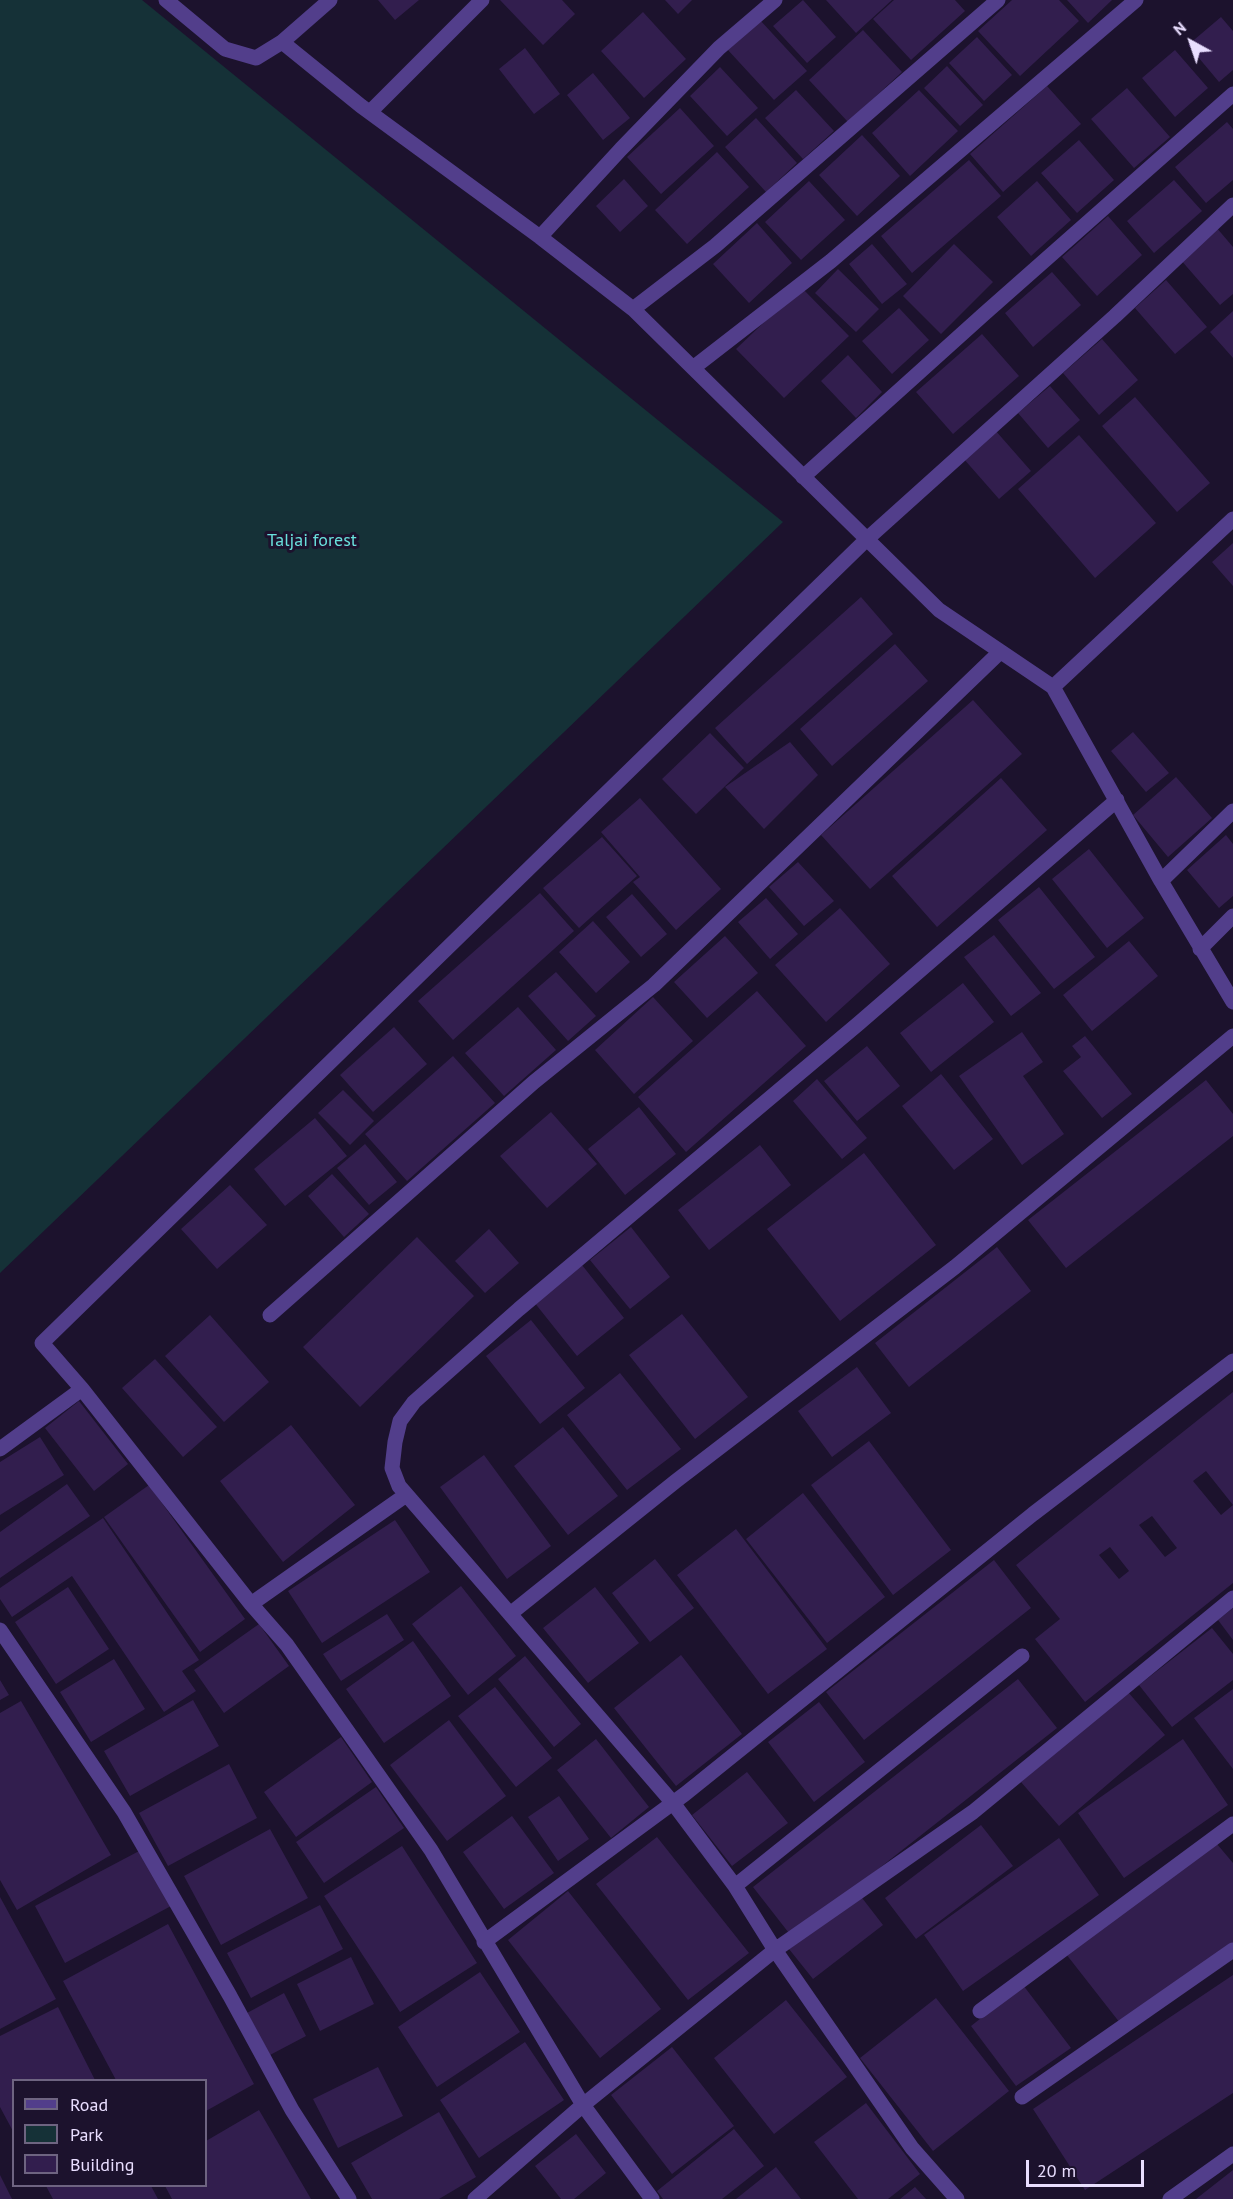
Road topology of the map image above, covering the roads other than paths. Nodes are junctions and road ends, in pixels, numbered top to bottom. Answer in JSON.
{"nodes":[{"id":1,"x":166,"y":0,"type":"edge"},
{"id":2,"x":330,"y":0,"type":"edge"},
{"id":3,"x":482,"y":0,"type":"edge"},
{"id":4,"x":775,"y":0,"type":"edge"},
{"id":5,"x":998,"y":0,"type":"edge"},
{"id":6,"x":1136,"y":0,"type":"edge"},
{"id":7,"x":282,"y":42,"type":"junction"},
{"id":8,"x":1233,"y":94,"type":"edge"},
{"id":9,"x":370,"y":112,"type":"junction"},
{"id":10,"x":1233,"y":205,"type":"edge"},
{"id":11,"x":540,"y":237,"type":"junction"},
{"id":12,"x":633,"y":309,"type":"junction"},
{"id":13,"x":693,"y":368,"type":"junction"},
{"id":14,"x":803,"y":477,"type":"junction"},
{"id":15,"x":1233,"y":519,"type":"edge"},
{"id":16,"x":867,"y":539,"type":"junction"},
{"id":17,"x":1000,"y":652,"type":"junction"},
{"id":18,"x":1053,"y":687,"type":"junction"},
{"id":19,"x":1117,"y":800,"type":"junction"},
{"id":20,"x":1233,"y":811,"type":"edge"},
{"id":21,"x":1161,"y":881,"type":"junction"},
{"id":22,"x":1233,"y":916,"type":"edge"},
{"id":23,"x":1200,"y":949,"type":"junction"},
{"id":24,"x":1233,"y":1002,"type":"edge"},
{"id":25,"x":1233,"y":1036,"type":"edge"},
{"id":26,"x":270,"y":1315,"type":"dead end"},
{"id":27,"x":1233,"y":1361,"type":"edge"},
{"id":28,"x":82,"y":1389,"type":"junction"},
{"id":29,"x":0,"y":1449,"type":"edge"},
{"id":30,"x":406,"y":1495,"type":"junction"},
{"id":31,"x":1233,"y":1598,"type":"edge"},
{"id":32,"x":250,"y":1604,"type":"junction"},
{"id":33,"x":510,"y":1614,"type":"junction"},
{"id":34,"x":0,"y":1630,"type":"edge"},
{"id":35,"x":1022,"y":1656,"type":"dead end"},
{"id":36,"x":673,"y":1803,"type":"junction"},
{"id":37,"x":1233,"y":1824,"type":"edge"},
{"id":38,"x":735,"y":1886,"type":"junction"},
{"id":39,"x":484,"y":1942,"type":"junction"},
{"id":40,"x":775,"y":1950,"type":"junction"},
{"id":41,"x":1233,"y":1950,"type":"edge"},
{"id":42,"x":980,"y":2011,"type":"dead end"},
{"id":43,"x":1022,"y":2097,"type":"dead end"},
{"id":44,"x":582,"y":2105,"type":"junction"},
{"id":45,"x":1233,"y":2154,"type":"edge"},
{"id":46,"x":484,"y":2196,"type":"edge"},
{"id":47,"x":349,"y":2199,"type":"edge"},
{"id":48,"x":652,"y":2199,"type":"edge"},
{"id":49,"x":957,"y":2199,"type":"edge"},
{"id":50,"x":1170,"y":2199,"type":"edge"}],
"edges":[{"from":1,"to":7,"type":"street"},
{"from":2,"to":7,"type":"street"},
{"from":3,"to":9,"type":"street"},
{"from":4,"to":11,"type":"street"},
{"from":5,"to":12,"type":"street"},
{"from":6,"to":13,"type":"street"},
{"from":7,"to":9,"type":"street"},
{"from":8,"to":14,"type":"street"},
{"from":9,"to":11,"type":"street"},
{"from":10,"to":16,"type":"street"},
{"from":11,"to":12,"type":"street"},
{"from":12,"to":13,"type":"street"},
{"from":13,"to":14,"type":"street"},
{"from":14,"to":16,"type":"street"},
{"from":15,"to":18,"type":"street"},
{"from":16,"to":17,"type":"street"},
{"from":16,"to":28,"type":"street"},
{"from":17,"to":18,"type":"street"},
{"from":17,"to":26,"type":"street"},
{"from":18,"to":19,"type":"street"},
{"from":19,"to":21,"type":"street"},
{"from":19,"to":30,"type":"street"},
{"from":20,"to":21,"type":"street"},
{"from":21,"to":23,"type":"street"},
{"from":22,"to":23,"type":"street"},
{"from":23,"to":24,"type":"street"},
{"from":25,"to":33,"type":"street"},
{"from":27,"to":36,"type":"street"},
{"from":28,"to":29,"type":"street"},
{"from":28,"to":32,"type":"street"},
{"from":30,"to":32,"type":"street"},
{"from":30,"to":33,"type":"street"},
{"from":31,"to":40,"type":"street"},
{"from":32,"to":39,"type":"street"},
{"from":33,"to":36,"type":"street"},
{"from":34,"to":47,"type":"street"},
{"from":35,"to":38,"type":"street"},
{"from":36,"to":38,"type":"street"},
{"from":36,"to":39,"type":"street"},
{"from":37,"to":42,"type":"street"},
{"from":38,"to":40,"type":"street"},
{"from":39,"to":44,"type":"street"},
{"from":40,"to":44,"type":"street"},
{"from":40,"to":49,"type":"street"},
{"from":41,"to":43,"type":"street"},
{"from":44,"to":46,"type":"street"},
{"from":44,"to":48,"type":"street"},
{"from":45,"to":50,"type":"street"}]}
